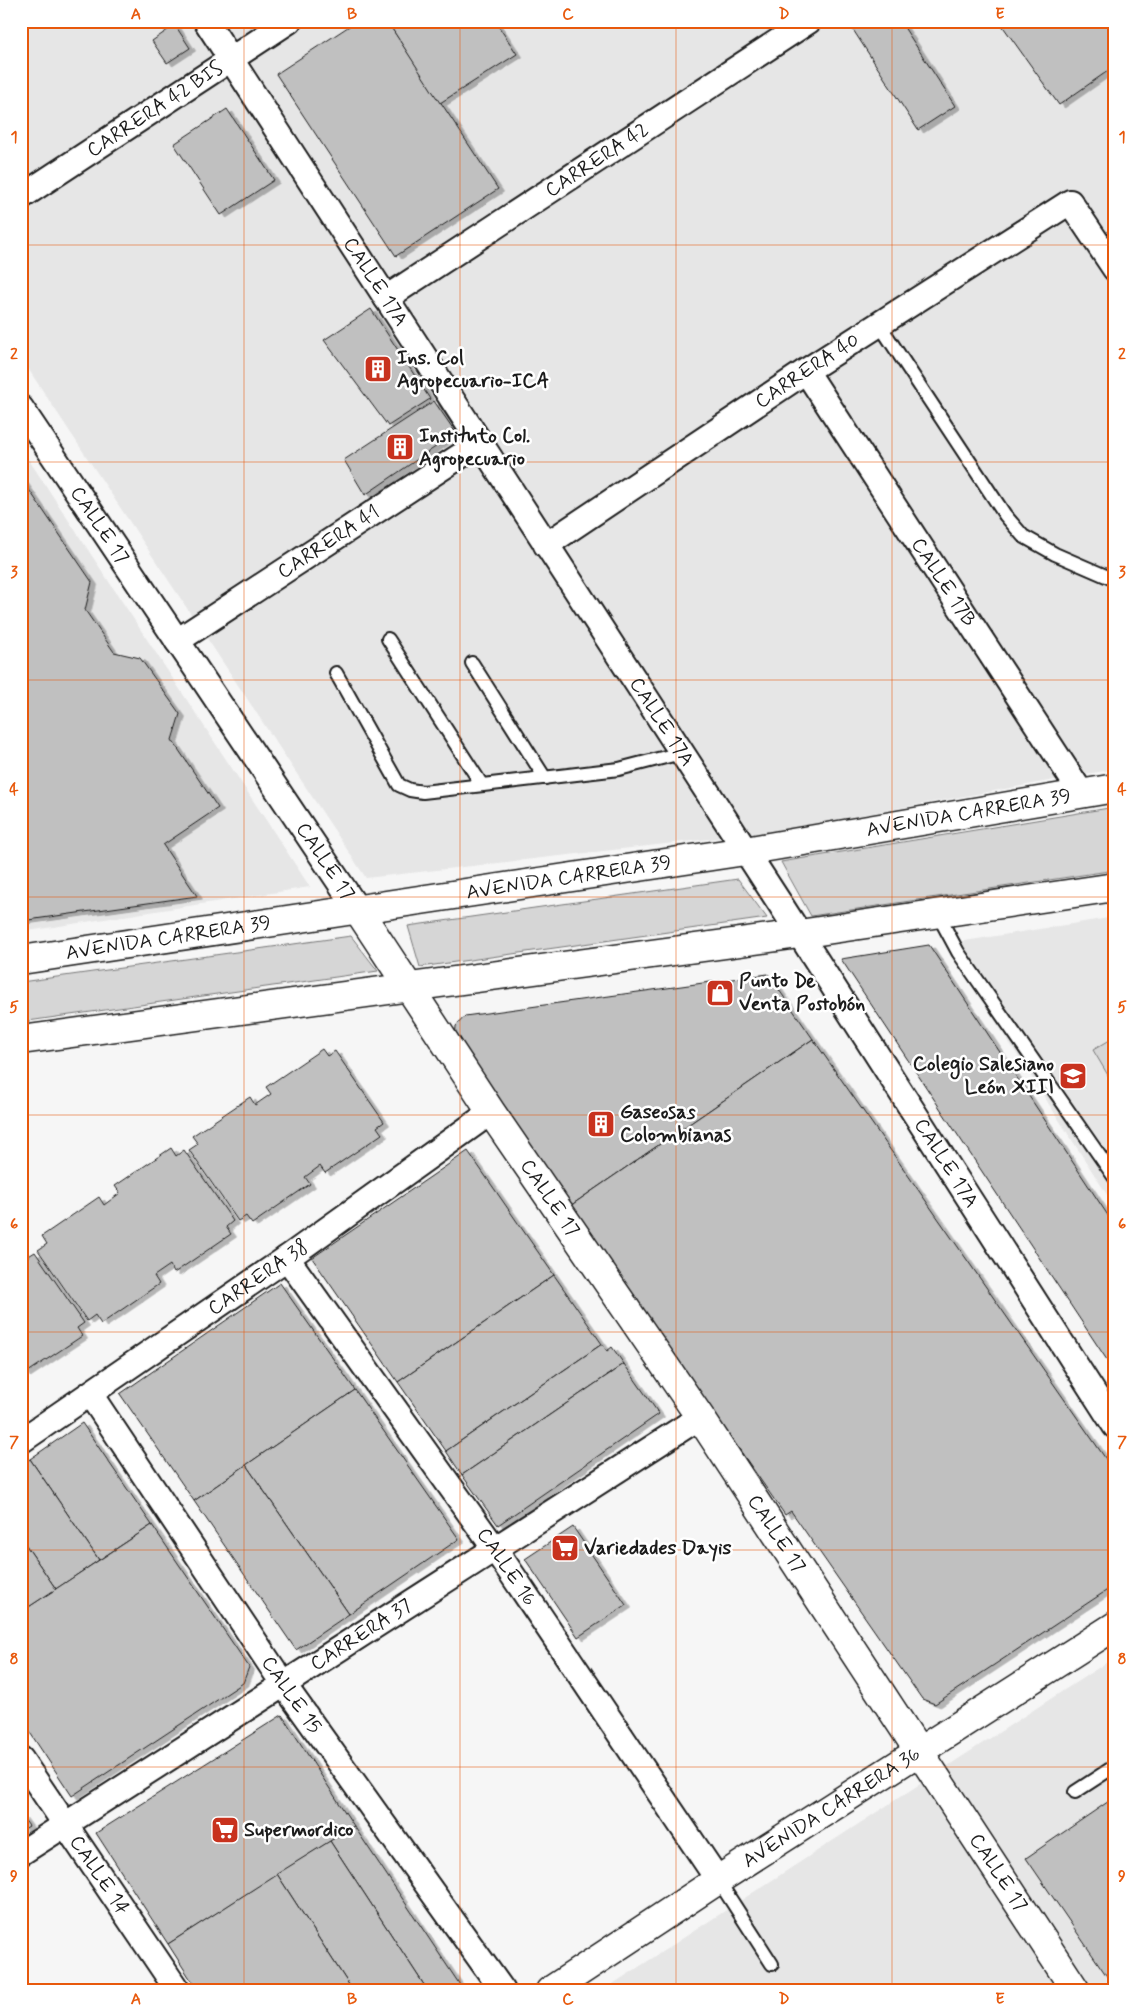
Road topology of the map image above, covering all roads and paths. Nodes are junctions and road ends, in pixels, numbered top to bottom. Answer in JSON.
{"nodes":[{"id":1,"x":206,"y":21,"type":"edge"},
{"id":2,"x":289,"y":21,"type":"edge"},
{"id":3,"x":809,"y":21,"type":"edge"},
{"id":4,"x":231,"y":60,"type":"junction"},
{"id":5,"x":21,"y":197,"type":"edge"},
{"id":6,"x":1115,"y":269,"type":"edge"},
{"id":7,"x":386,"y":298,"type":"junction"},
{"id":8,"x":879,"y":324,"type":"junction"},
{"id":9,"x":806,"y":371,"type":"junction"},
{"id":10,"x":21,"y":408,"type":"edge"},
{"id":11,"x":480,"y":443,"type":"junction"},
{"id":12,"x":546,"y":545,"type":"junction"},
{"id":13,"x":1115,"y":580,"type":"edge"},
{"id":14,"x":388,"y":639,"type":"dead end"},
{"id":15,"x":177,"y":641,"type":"junction"},
{"id":16,"x":472,"y":663,"type":"dead end"},
{"id":17,"x":336,"y":673,"type":"dead end"},
{"id":18,"x":681,"y":753,"type":"junction"},
{"id":19,"x":545,"y":778,"type":"junction"},
{"id":20,"x":482,"y":785,"type":"junction"},
{"id":21,"x":1115,"y":788,"type":"edge"},
{"id":22,"x":1082,"y":794,"type":"junction"},
{"id":23,"x":745,"y":851,"type":"junction"},
{"id":24,"x":1115,"y":887,"type":"edge"},
{"id":25,"x":358,"y":910,"type":"junction"},
{"id":26,"x":937,"y":913,"type":"junction"},
{"id":27,"x":799,"y":934,"type":"junction"},
{"id":28,"x":21,"y":960,"type":"edge"},
{"id":29,"x":409,"y":988,"type":"junction"},
{"id":30,"x":21,"y":1040,"type":"edge"},
{"id":31,"x":491,"y":1112,"type":"junction"},
{"id":32,"x":1115,"y":1178,"type":"edge"},
{"id":33,"x":287,"y":1258,"type":"junction"},
{"id":34,"x":90,"y":1394,"type":"junction"},
{"id":35,"x":700,"y":1417,"type":"junction"},
{"id":36,"x":1115,"y":1426,"type":"edge"},
{"id":37,"x":21,"y":1441,"type":"edge"},
{"id":38,"x":495,"y":1549,"type":"junction"},
{"id":39,"x":1115,"y":1626,"type":"edge"},
{"id":40,"x":284,"y":1685,"type":"junction"},
{"id":41,"x":918,"y":1751,"type":"junction"},
{"id":42,"x":21,"y":1759,"type":"edge"},
{"id":43,"x":1115,"y":1766,"type":"edge"},
{"id":44,"x":1075,"y":1792,"type":"dead end"},
{"id":45,"x":66,"y":1825,"type":"junction"},
{"id":46,"x":21,"y":1854,"type":"edge"},
{"id":47,"x":718,"y":1880,"type":"junction"},
{"id":48,"x":772,"y":1964,"type":"dead end"},
{"id":49,"x":178,"y":1991,"type":"edge"},
{"id":50,"x":502,"y":1991,"type":"edge"},
{"id":51,"x":550,"y":1991,"type":"edge"},
{"id":52,"x":1076,"y":1991,"type":"edge"}],
"edges":[{"from":1,"to":4,"type":"street","name":"CALLE 17A"},
{"from":2,"to":4,"type":"street","name":"CARRERA 42 BIS"},
{"from":3,"to":7,"type":"street","name":"CARRERA 42"},
{"from":4,"to":5,"type":"street","name":"CARRERA 42 BIS"},
{"from":4,"to":7,"type":"street","name":"CALLE 17A"},
{"from":6,"to":8,"type":"street","name":"CARRERA 40"},
{"from":7,"to":11,"type":"street","name":"CALLE 17A"},
{"from":8,"to":9,"type":"street","name":"CARRERA 40"},
{"from":8,"to":13,"type":"lane"},
{"from":9,"to":12,"type":"street","name":"CARRERA 40"},
{"from":9,"to":22,"type":"street","name":"CALLE 17B"},
{"from":10,"to":15,"type":"street","name":"CALLE 17"},
{"from":11,"to":12,"type":"street","name":"CALLE 17A"},
{"from":11,"to":15,"type":"street","name":"CARRERA 41"},
{"from":12,"to":18,"type":"street","name":"CALLE 17A"},
{"from":14,"to":20,"type":"lane"},
{"from":15,"to":25,"type":"street","name":"CALLE 17"},
{"from":16,"to":19,"type":"lane"},
{"from":17,"to":20,"type":"lane"},
{"from":18,"to":19,"type":"lane"},
{"from":18,"to":23,"type":"street","name":"CALLE 17A"},
{"from":19,"to":20,"type":"lane"},
{"from":21,"to":22,"type":"street","name":"AVENIDA CARRERA 39"},
{"from":22,"to":23,"type":"street","name":"AVENIDA CARRERA 39"},
{"from":23,"to":25,"type":"street","name":"AVENIDA CARRERA 39"},
{"from":23,"to":27,"type":"street","name":"CALLE 17A"},
{"from":24,"to":26,"type":"street"},
{"from":25,"to":28,"type":"street","name":"AVENIDA CARRERA 39"},
{"from":25,"to":29,"type":"street","name":"CALLE 17"},
{"from":26,"to":27,"type":"street"},
{"from":26,"to":32,"type":"lane"},
{"from":27,"to":29,"type":"street"},
{"from":27,"to":36,"type":"street","name":"CALLE 17A"},
{"from":29,"to":30,"type":"street"},
{"from":29,"to":31,"type":"street","name":"CALLE 17"},
{"from":31,"to":33,"type":"street","name":"CARRERA 38"},
{"from":31,"to":35,"type":"street","name":"CALLE 17"},
{"from":33,"to":34,"type":"street","name":"CARRERA 38"},
{"from":33,"to":38,"type":"street","name":"CALLE 16"},
{"from":34,"to":37,"type":"street","name":"CARRERA 38"},
{"from":34,"to":40,"type":"street","name":"CALLE 15"},
{"from":35,"to":38,"type":"street","name":"CARRERA 37"},
{"from":35,"to":41,"type":"street","name":"CALLE 17"},
{"from":38,"to":40,"type":"street","name":"CARRERA 37"},
{"from":38,"to":47,"type":"street","name":"CALLE 16"},
{"from":39,"to":41,"type":"street","name":"AVENIDA CARRERA 36"},
{"from":40,"to":45,"type":"street","name":"CARRERA 37"},
{"from":40,"to":50,"type":"street","name":"CALLE 15"},
{"from":41,"to":47,"type":"street","name":"AVENIDA CARRERA 36"},
{"from":41,"to":52,"type":"street","name":"CALLE 17"},
{"from":42,"to":45,"type":"street","name":"CALLE 14"},
{"from":43,"to":44,"type":"lane"},
{"from":45,"to":46,"type":"street","name":"CARRERA 37"},
{"from":45,"to":49,"type":"street","name":"CALLE 14"},
{"from":47,"to":48,"type":"lane"},
{"from":47,"to":51,"type":"street","name":"AVENIDA CARRERA 36"}]}
